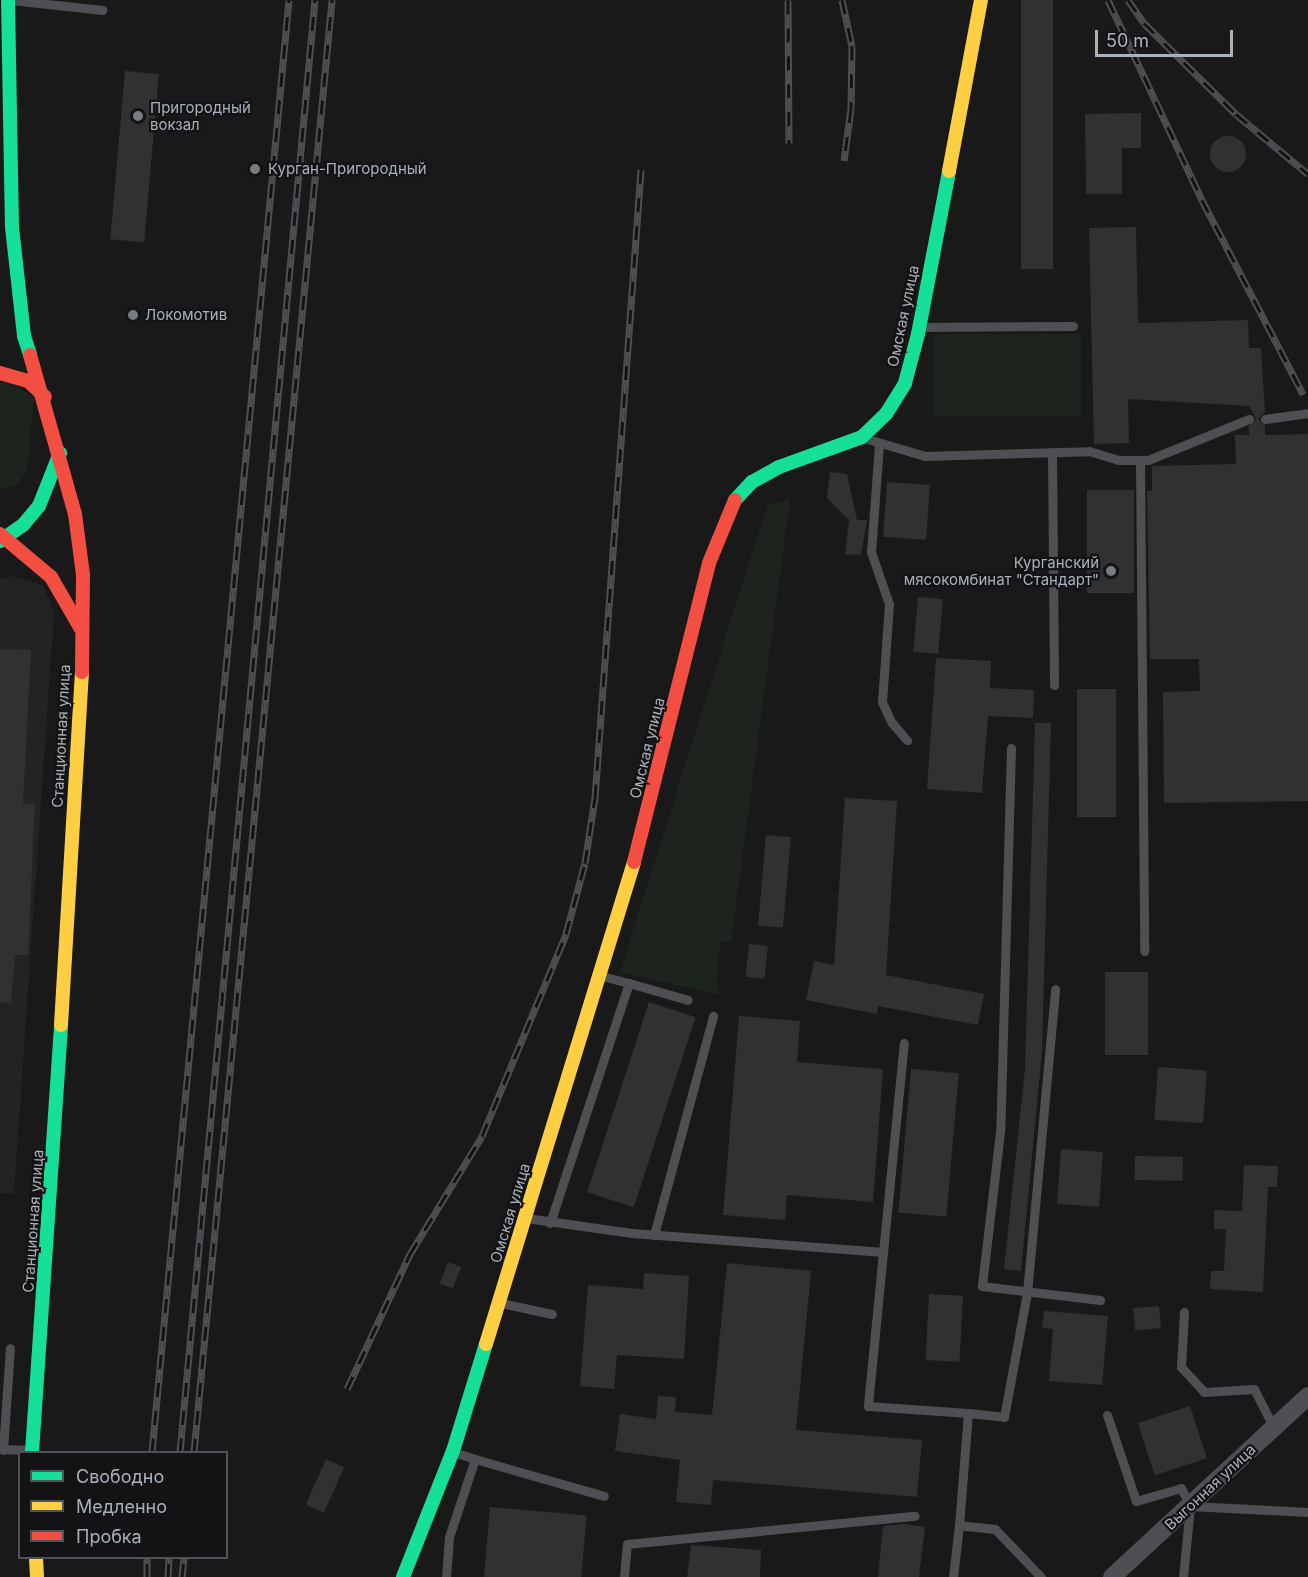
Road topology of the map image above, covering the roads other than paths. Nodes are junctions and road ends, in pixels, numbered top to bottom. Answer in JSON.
{"nodes":[{"id":1,"x":10,"y":0,"type":"edge"},
{"id":2,"x":981,"y":0,"type":"edge"},
{"id":3,"x":102,"y":10,"type":"dead end"},
{"id":4,"x":9,"y":28,"type":"junction"},
{"id":5,"x":0,"y":87,"type":"edge"},
{"id":6,"x":919,"y":327,"type":"junction"},
{"id":7,"x":1073,"y":327,"type":"dead end"},
{"id":8,"x":0,"y":373,"type":"edge"},
{"id":9,"x":45,"y":397,"type":"junction"},
{"id":10,"x":1308,"y":413,"type":"edge"},
{"id":11,"x":1249,"y":419,"type":"dead end"},
{"id":12,"x":1265,"y":419,"type":"dead end"},
{"id":13,"x":862,"y":437,"type":"junction"},
{"id":14,"x":879,"y":444,"type":"junction"},
{"id":15,"x":60,"y":452,"type":"junction"},
{"id":16,"x":1052,"y":452,"type":"junction"},
{"id":17,"x":1140,"y":460,"type":"junction"},
{"id":18,"x":2,"y":538,"type":"edge"},
{"id":19,"x":84,"y":634,"type":"junction"},
{"id":20,"x":1054,"y":685,"type":"dead end"},
{"id":21,"x":907,"y":740,"type":"dead end"},
{"id":22,"x":1011,"y":748,"type":"dead end"},
{"id":23,"x":1144,"y":951,"type":"dead end"},
{"id":24,"x":600,"y":976,"type":"junction"},
{"id":25,"x":629,"y":982,"type":"junction"},
{"id":26,"x":1055,"y":990,"type":"dead end"},
{"id":27,"x":688,"y":1000,"type":"dead end"},
{"id":28,"x":713,"y":1016,"type":"dead end"},
{"id":29,"x":904,"y":1042,"type":"dead end"},
{"id":30,"x":526,"y":1218,"type":"junction"},
{"id":31,"x":550,"y":1223,"type":"junction"},
{"id":32,"x":654,"y":1235,"type":"junction"},
{"id":33,"x":883,"y":1252,"type":"junction"},
{"id":34,"x":1027,"y":1293,"type":"junction"},
{"id":35,"x":1100,"y":1300,"type":"dead end"},
{"id":36,"x":500,"y":1303,"type":"junction"},
{"id":37,"x":1184,"y":1312,"type":"dead end"},
{"id":38,"x":552,"y":1314,"type":"dead end"},
{"id":39,"x":10,"y":1348,"type":"dead end"},
{"id":40,"x":1308,"y":1396,"type":"edge"},
{"id":41,"x":969,"y":1413,"type":"junction"},
{"id":42,"x":1107,"y":1415,"type":"dead end"},
{"id":43,"x":1274,"y":1428,"type":"junction"},
{"id":44,"x":1,"y":1449,"type":"edge"},
{"id":45,"x":32,"y":1451,"type":"edge"},
{"id":46,"x":453,"y":1451,"type":"junction"},
{"id":47,"x":475,"y":1459,"type":"junction"},
{"id":48,"x":604,"y":1496,"type":"dead end"},
{"id":49,"x":1190,"y":1506,"type":"junction"},
{"id":50,"x":1308,"y":1512,"type":"edge"},
{"id":51,"x":915,"y":1516,"type":"dead end"},
{"id":52,"x":959,"y":1525,"type":"junction"},
{"id":53,"x":36,"y":1559,"type":"edge"},
{"id":54,"x":37,"y":1577,"type":"edge"},
{"id":55,"x":403,"y":1577,"type":"edge"},
{"id":56,"x":446,"y":1577,"type":"edge"},
{"id":57,"x":624,"y":1577,"type":"edge"},
{"id":58,"x":953,"y":1577,"type":"edge"},
{"id":59,"x":1041,"y":1577,"type":"edge"},
{"id":60,"x":1112,"y":1577,"type":"edge"},
{"id":61,"x":1183,"y":1577,"type":"edge"}],
"edges":[{"from":1,"to":3,"type":"lane"},
{"from":1,"to":4,"type":"main road","name":"Станционная улица"},
{"from":2,"to":6,"type":"main road","name":"Омская улица"},
{"from":4,"to":5,"type":"main road","name":"Станционная улица"},
{"from":4,"to":9,"type":"main road","name":"Станционная улица"},
{"from":6,"to":7,"type":"lane"},
{"from":6,"to":13,"type":"main road","name":"Омская улица"},
{"from":8,"to":9,"type":"main road"},
{"from":9,"to":15,"type":"main road","name":"Станционная улица"},
{"from":10,"to":12,"type":"lane"},
{"from":11,"to":17,"type":"lane"},
{"from":13,"to":14,"type":"lane"},
{"from":13,"to":24,"type":"main road","name":"Омская улица"},
{"from":14,"to":16,"type":"lane"},
{"from":14,"to":21,"type":"lane"},
{"from":15,"to":18,"type":"main road"},
{"from":15,"to":19,"type":"main road","name":"Станционная улица"},
{"from":16,"to":17,"type":"lane"},
{"from":16,"to":20,"type":"lane"},
{"from":17,"to":23,"type":"lane"},
{"from":18,"to":19,"type":"main road"},
{"from":19,"to":45,"type":"main road","name":"Станционная улица"},
{"from":22,"to":34,"type":"lane"},
{"from":24,"to":25,"type":"lane"},
{"from":24,"to":30,"type":"main road","name":"Омская улица"},
{"from":25,"to":27,"type":"lane"},
{"from":25,"to":31,"type":"lane"},
{"from":26,"to":34,"type":"lane"},
{"from":28,"to":32,"type":"lane"},
{"from":29,"to":33,"type":"lane"},
{"from":30,"to":31,"type":"lane"},
{"from":30,"to":36,"type":"main road","name":"Омская улица"},
{"from":31,"to":32,"type":"lane"},
{"from":32,"to":33,"type":"lane"},
{"from":33,"to":41,"type":"lane"},
{"from":34,"to":35,"type":"lane"},
{"from":34,"to":41,"type":"lane"},
{"from":36,"to":38,"type":"lane"},
{"from":36,"to":46,"type":"main road","name":"Омская улица"},
{"from":37,"to":43,"type":"lane"},
{"from":39,"to":44,"type":"lane"},
{"from":40,"to":43,"type":"street","name":"Выгонная улица"},
{"from":41,"to":52,"type":"lane"},
{"from":42,"to":49,"type":"lane"},
{"from":43,"to":49,"type":"street","name":"Выгонная улица"},
{"from":44,"to":45,"type":"lane"},
{"from":46,"to":47,"type":"lane"},
{"from":46,"to":55,"type":"main road","name":"Омская улица"},
{"from":47,"to":48,"type":"lane"},
{"from":47,"to":56,"type":"lane"},
{"from":49,"to":50,"type":"lane"},
{"from":49,"to":60,"type":"street","name":"Выгонная улица"},
{"from":49,"to":61,"type":"lane"},
{"from":51,"to":57,"type":"lane"},
{"from":52,"to":58,"type":"lane"},
{"from":52,"to":59,"type":"lane"},
{"from":53,"to":54,"type":"main road"}]}
